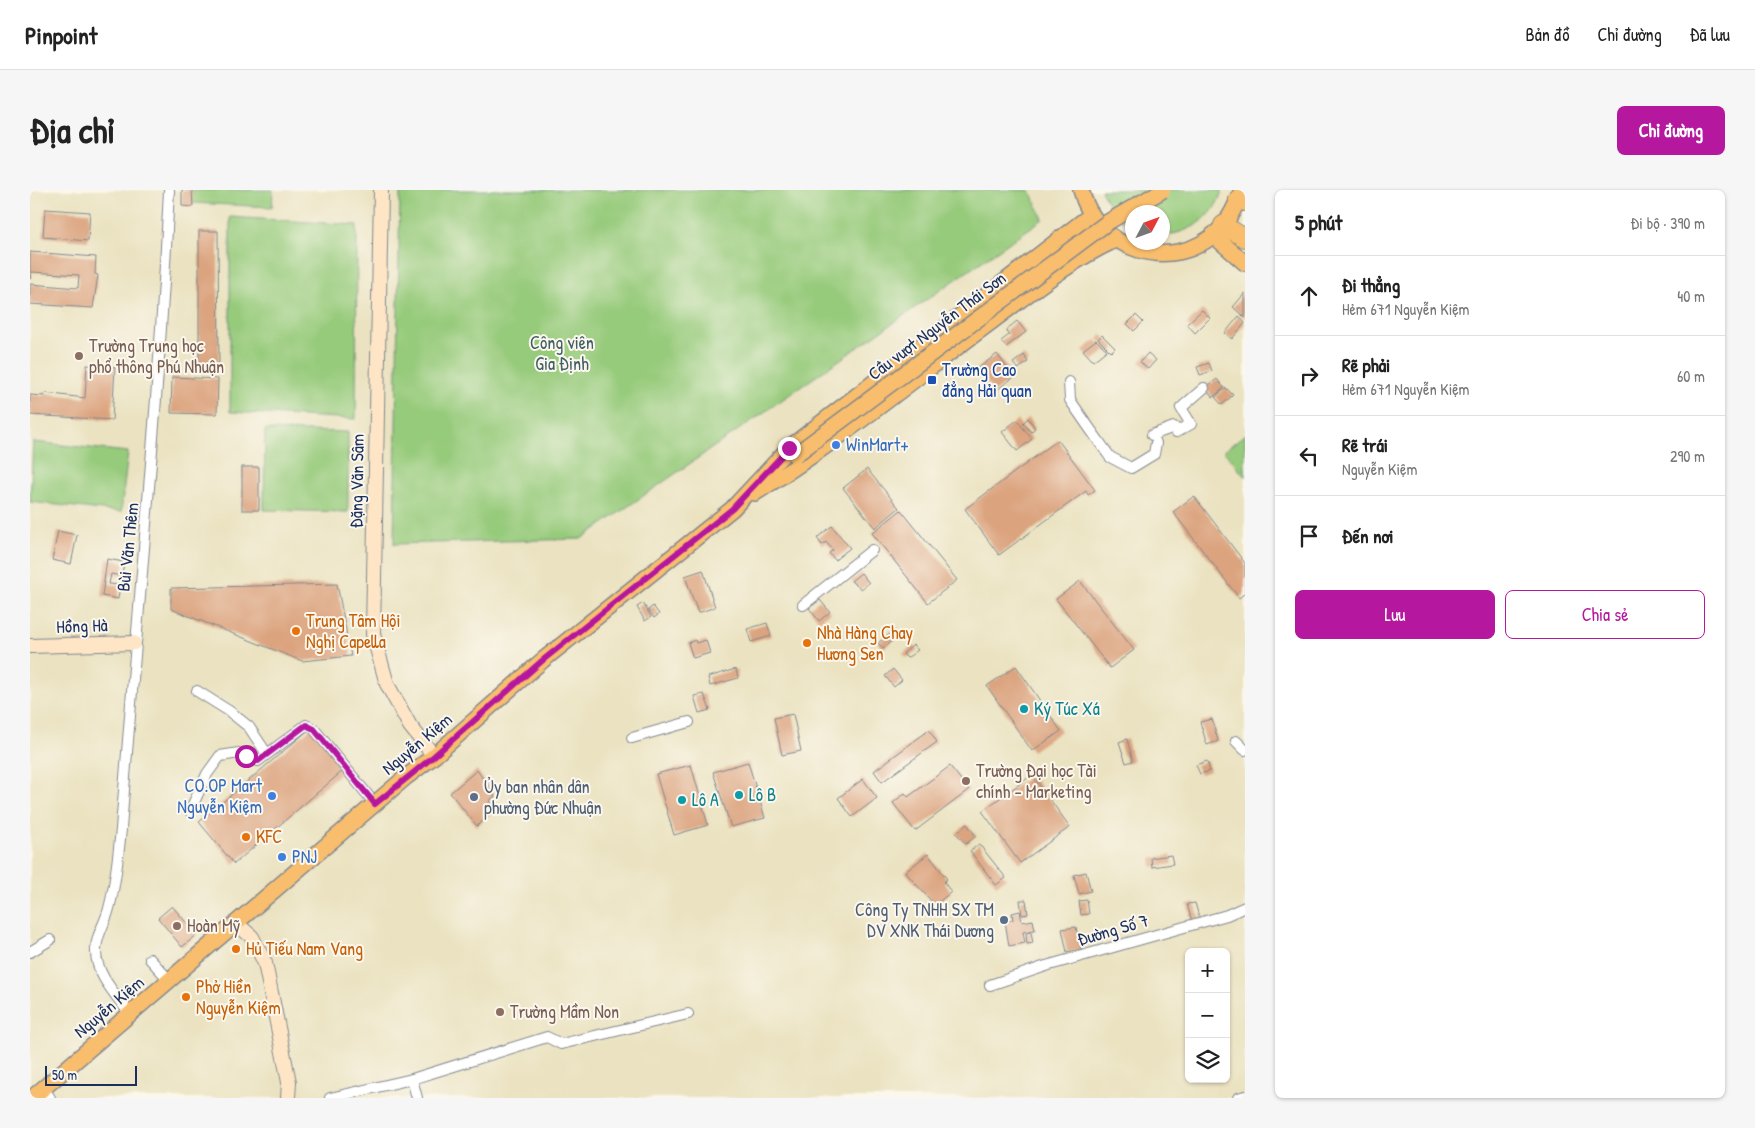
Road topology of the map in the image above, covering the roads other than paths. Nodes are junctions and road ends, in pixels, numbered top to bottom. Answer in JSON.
{"nodes":[{"id":1,"x":169,"y":190,"type":"edge"},
{"id":2,"x":381,"y":190,"type":"edge"},
{"id":3,"x":1081,"y":190,"type":"edge"},
{"id":4,"x":1163,"y":190,"type":"edge"},
{"id":5,"x":1242,"y":197,"type":"edge"},
{"id":6,"x":1091,"y":215,"type":"junction"},
{"id":7,"x":1218,"y":230,"type":"junction"},
{"id":8,"x":1245,"y":238,"type":"edge"},
{"id":9,"x":1116,"y":240,"type":"junction"},
{"id":10,"x":1245,"y":263,"type":"edge"},
{"id":11,"x":1069,"y":382,"type":"dead end"},
{"id":12,"x":1204,"y":388,"type":"dead end"},
{"id":13,"x":740,"y":502,"type":"junction"},
{"id":14,"x":872,"y":550,"type":"dead end"},
{"id":15,"x":803,"y":604,"type":"dead end"},
{"id":16,"x":134,"y":643,"type":"junction"},
{"id":17,"x":30,"y":646,"type":"edge"},
{"id":18,"x":197,"y":691,"type":"dead end"},
{"id":19,"x":689,"y":722,"type":"dead end"},
{"id":20,"x":632,"y":738,"type":"dead end"},
{"id":21,"x":1236,"y":740,"type":"dead end"},
{"id":22,"x":1245,"y":750,"type":"edge"},
{"id":23,"x":267,"y":754,"type":"junction"},
{"id":24,"x":434,"y":756,"type":"junction"},
{"id":25,"x":375,"y":804,"type":"junction"},
{"id":26,"x":190,"y":810,"type":"dead end"},
{"id":27,"x":1245,"y":907,"type":"edge"},
{"id":28,"x":236,"y":923,"type":"junction"},
{"id":29,"x":50,"y":940,"type":"dead end"},
{"id":30,"x":30,"y":952,"type":"edge"},
{"id":31,"x":150,"y":960,"type":"dead end"},
{"id":32,"x":170,"y":981,"type":"junction"},
{"id":33,"x":990,"y":985,"type":"dead end"},
{"id":34,"x":130,"y":1014,"type":"junction"},
{"id":35,"x":688,"y":1014,"type":"dead end"},
{"id":36,"x":412,"y":1079,"type":"junction"},
{"id":37,"x":46,"y":1093,"type":"edge"},
{"id":38,"x":1245,"y":1096,"type":"edge"},
{"id":39,"x":32,"y":1098,"type":"edge"},
{"id":40,"x":288,"y":1098,"type":"edge"},
{"id":41,"x":330,"y":1098,"type":"edge"},
{"id":42,"x":417,"y":1098,"type":"edge"},
{"id":43,"x":1238,"y":1098,"type":"edge"}],
"edges":[{"from":1,"to":16,"type":"street","name":"Bùi Văn Thêm"},
{"from":2,"to":24,"type":"street","name":"Đặng Văn Sâm"},
{"from":3,"to":6,"type":"main road"},
{"from":4,"to":13,"type":"main road","name":"Cầu vượt Nguyễn Thái Sơn","bridge":true},
{"from":5,"to":7,"type":"main road"},
{"from":6,"to":9,"type":"main road"},
{"from":6,"to":13,"type":"main road","name":"Nguyễn Kiệm"},
{"from":7,"to":8,"type":"highway"},
{"from":7,"to":9,"type":"main road"},
{"from":7,"to":10,"type":"main road"},
{"from":9,"to":13,"type":"main road","name":"Nguyễn Kiệm"},
{"from":11,"to":12,"type":"street"},
{"from":13,"to":24,"type":"main road","name":"Nguyễn Kiệm"},
{"from":14,"to":15,"type":"street"},
{"from":16,"to":17,"type":"street","name":"Hồng Hà"},
{"from":16,"to":34,"type":"street","name":"Bùi Văn Thêm"},
{"from":18,"to":23,"type":"street"},
{"from":19,"to":20,"type":"street"},
{"from":21,"to":22,"type":"street"},
{"from":23,"to":25,"type":"street"},
{"from":23,"to":26,"type":"street"},
{"from":24,"to":25,"type":"main road","name":"Nguyễn Kiệm"},
{"from":25,"to":28,"type":"main road","name":"Nguyễn Kiệm"},
{"from":27,"to":33,"type":"street","name":"Đường Số 7"},
{"from":28,"to":32,"type":"main road","name":"Nguyễn Kiệm"},
{"from":28,"to":40,"type":"street"},
{"from":29,"to":30,"type":"street"},
{"from":31,"to":32,"type":"street"},
{"from":32,"to":34,"type":"main road","name":"Nguyễn Kiệm"},
{"from":34,"to":37,"type":"main road","name":"Nguyễn Kiệm"},
{"from":35,"to":36,"type":"street"},
{"from":36,"to":41,"type":"street"},
{"from":36,"to":42,"type":"street"},
{"from":37,"to":39,"type":"main road","name":"Nguyễn Kiệm"},
{"from":38,"to":43,"type":"street"}]}
